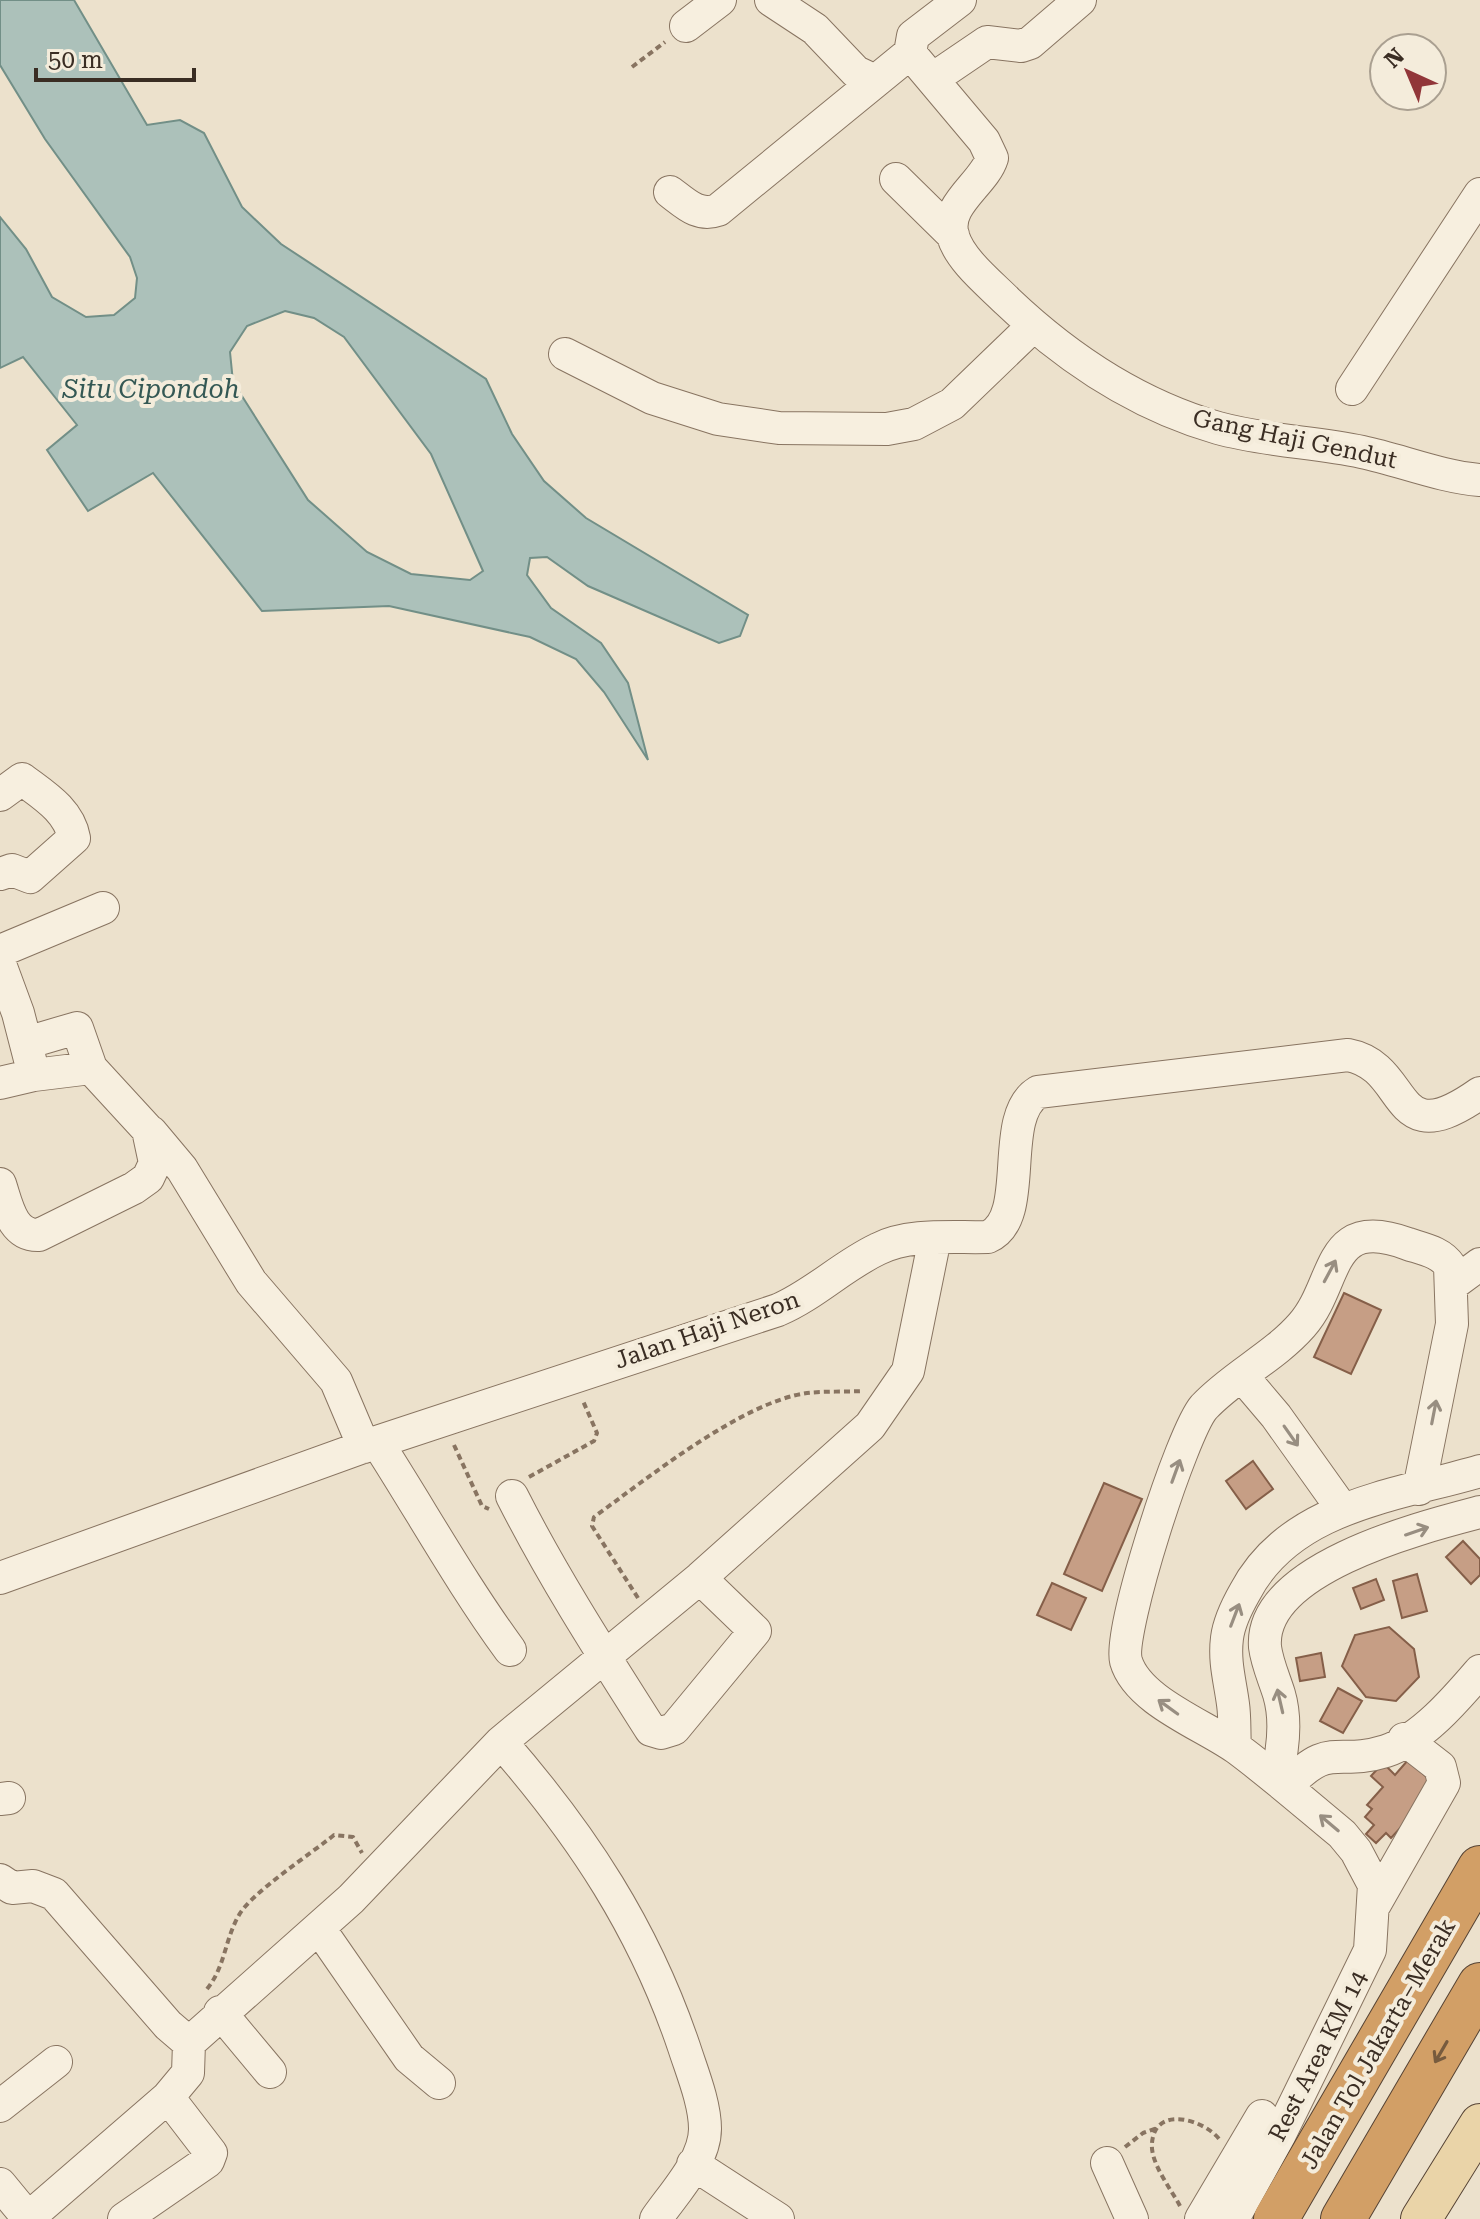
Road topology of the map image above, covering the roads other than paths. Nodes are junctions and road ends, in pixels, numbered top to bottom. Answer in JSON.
{"nodes":[{"id":1,"x":720,"y":0,"type":"edge"},
{"id":2,"x":771,"y":0,"type":"edge"},
{"id":3,"x":960,"y":0,"type":"edge"},
{"id":4,"x":1080,"y":0,"type":"edge"},
{"id":5,"x":686,"y":26,"type":"road end"},
{"id":6,"x":910,"y":53,"type":"junction"},
{"id":7,"x":934,"y":78,"type":"junction"},
{"id":8,"x":873,"y":80,"type":"junction"},
{"id":9,"x":896,"y":179,"type":"dead end"},
{"id":10,"x":670,"y":192,"type":"dead end"},
{"id":11,"x":1475,"y":213,"type":"edge"},
{"id":12,"x":953,"y":235,"type":"junction"},
{"id":13,"x":1033,"y":326,"type":"junction"},
{"id":14,"x":565,"y":354,"type":"dead end"},
{"id":15,"x":1352,"y":389,"type":"dead end"},
{"id":16,"x":1480,"y":480,"type":"edge"},
{"id":17,"x":7,"y":779,"type":"edge"},
{"id":18,"x":0,"y":874,"type":"edge"},
{"id":19,"x":103,"y":908,"type":"dead end"},
{"id":20,"x":0,"y":951,"type":"edge"},
{"id":21,"x":0,"y":964,"type":"edge"},
{"id":22,"x":26,"y":1043,"type":"junction"},
{"id":23,"x":91,"y":1068,"type":"junction"},
{"id":24,"x":34,"y":1075,"type":"junction"},
{"id":25,"x":0,"y":1083,"type":"edge"},
{"id":26,"x":1480,"y":1093,"type":"edge"},
{"id":27,"x":148,"y":1130,"type":"junction"},
{"id":28,"x":0,"y":1184,"type":"edge"},
{"id":29,"x":935,"y":1238,"type":"junction"},
{"id":30,"x":1480,"y":1264,"type":"edge"},
{"id":31,"x":1451,"y":1273,"type":"junction"},
{"id":32,"x":1242,"y":1376,"type":"junction"},
{"id":33,"x":371,"y":1444,"type":"junction"},
{"id":34,"x":1480,"y":1471,"type":"edge"},
{"id":35,"x":1419,"y":1489,"type":"junction"},
{"id":36,"x":512,"y":1496,"type":"road end"},
{"id":37,"x":1343,"y":1510,"type":"junction"},
{"id":38,"x":1480,"y":1512,"type":"edge"},
{"id":39,"x":0,"y":1578,"type":"edge"},
{"id":40,"x":700,"y":1578,"type":"junction"},
{"id":41,"x":510,"y":1650,"type":"dead end"},
{"id":42,"x":605,"y":1657,"type":"junction"},
{"id":43,"x":1480,"y":1671,"type":"edge"},
{"id":44,"x":1404,"y":1739,"type":"junction"},
{"id":45,"x":501,"y":1742,"type":"junction"},
{"id":46,"x":1235,"y":1747,"type":"junction"},
{"id":47,"x":1281,"y":1783,"type":"junction"},
{"id":48,"x":1480,"y":1868,"type":"edge"},
{"id":49,"x":0,"y":1880,"type":"edge"},
{"id":50,"x":1375,"y":1895,"type":"junction"},
{"id":51,"x":319,"y":1928,"type":"junction"},
{"id":52,"x":1480,"y":1985,"type":"edge"},
{"id":53,"x":214,"y":2000,"type":"junction"},
{"id":54,"x":189,"y":2043,"type":"junction"},
{"id":55,"x":56,"y":2062,"type":"dead end"},
{"id":56,"x":270,"y":2072,"type":"dead end"},
{"id":57,"x":439,"y":2083,"type":"dead end"},
{"id":58,"x":168,"y":2097,"type":"junction"},
{"id":59,"x":0,"y":2106,"type":"edge"},
{"id":60,"x":1262,"y":2116,"type":"dead end"},
{"id":61,"x":1480,"y":2124,"type":"edge"},
{"id":62,"x":1107,"y":2163,"type":"road end"},
{"id":63,"x":693,"y":2164,"type":"junction"},
{"id":64,"x":0,"y":2184,"type":"edge"},
{"id":65,"x":27,"y":2218,"type":"edge"},
{"id":66,"x":124,"y":2219,"type":"edge"},
{"id":67,"x":656,"y":2219,"type":"edge"},
{"id":68,"x":778,"y":2219,"type":"edge"},
{"id":69,"x":1132,"y":2219,"type":"edge"},
{"id":70,"x":1201,"y":2219,"type":"edge"},
{"id":71,"x":1233,"y":2219,"type":"edge"},
{"id":72,"x":1276,"y":2219,"type":"edge"},
{"id":73,"x":1343,"y":2219,"type":"edge"},
{"id":74,"x":1421,"y":2219,"type":"edge"}],
"edges":[{"from":1,"to":5,"type":"street"},
{"from":2,"to":8,"type":"street"},
{"from":3,"to":6,"type":"street"},
{"from":4,"to":7,"type":"street"},
{"from":6,"to":7,"type":"street"},
{"from":6,"to":8,"type":"street"},
{"from":7,"to":12,"type":"street"},
{"from":8,"to":10,"type":"street"},
{"from":9,"to":12,"type":"street","name":"Gang Haji Gendut"},
{"from":11,"to":15,"type":"street"},
{"from":12,"to":13,"type":"street","name":"Gang Haji Gendut"},
{"from":13,"to":14,"type":"street"},
{"from":13,"to":16,"type":"street","name":"Gang Haji Gendut"},
{"from":17,"to":18,"type":"street"},
{"from":19,"to":20,"type":"street"},
{"from":21,"to":22,"type":"street"},
{"from":22,"to":23,"type":"street"},
{"from":22,"to":24,"type":"street"},
{"from":23,"to":24,"type":"street"},
{"from":23,"to":27,"type":"street"},
{"from":24,"to":25,"type":"street"},
{"from":26,"to":29,"type":"street","name":"Jalan Haji Neron"},
{"from":27,"to":28,"type":"street"},
{"from":27,"to":33,"type":"street"},
{"from":29,"to":33,"type":"street","name":"Jalan Haji Neron"},
{"from":29,"to":40,"type":"street"},
{"from":30,"to":31,"type":"street"},
{"from":32,"to":31,"type":"street","one_way":true},
{"from":35,"to":31,"type":"street","one_way":true},
{"from":32,"to":37,"type":"street","one_way":true},
{"from":46,"to":32,"type":"street","one_way":true},
{"from":33,"to":39,"type":"street","name":"Jalan Haji Neron"},
{"from":33,"to":41,"type":"street"},
{"from":34,"to":35,"type":"street"},
{"from":35,"to":37,"type":"street"},
{"from":36,"to":42,"type":"street"},
{"from":46,"to":37,"type":"street","one_way":true},
{"from":47,"to":38,"type":"street","one_way":true},
{"from":40,"to":42,"type":"street"},
{"from":40,"to":42,"type":"street"},
{"from":42,"to":45,"type":"street"},
{"from":43,"to":44,"type":"street"},
{"from":44,"to":47,"type":"street"},
{"from":44,"to":50,"type":"street"},
{"from":45,"to":51,"type":"street"},
{"from":45,"to":63,"type":"street"},
{"from":46,"to":47,"type":"street"},
{"from":50,"to":47,"type":"street","one_way":true},
{"from":48,"to":72,"type":"highway","name":"Jalan Tol Jakarta–Merak"},
{"from":49,"to":54,"type":"street"},
{"from":50,"to":71,"type":"street","name":"Rest Area KM 14"},
{"from":51,"to":53,"type":"street"},
{"from":51,"to":57,"type":"street"},
{"from":52,"to":73,"type":"highway","one_way":true},
{"from":53,"to":54,"type":"street"},
{"from":53,"to":56,"type":"street"},
{"from":54,"to":58,"type":"street"},
{"from":55,"to":59,"type":"street"},
{"from":58,"to":65,"type":"street"},
{"from":58,"to":66,"type":"street"},
{"from":60,"to":70,"type":"street"},
{"from":61,"to":74,"type":"main road"},
{"from":62,"to":69,"type":"street"},
{"from":63,"to":67,"type":"street"},
{"from":63,"to":68,"type":"street"},
{"from":64,"to":65,"type":"street"}]}
